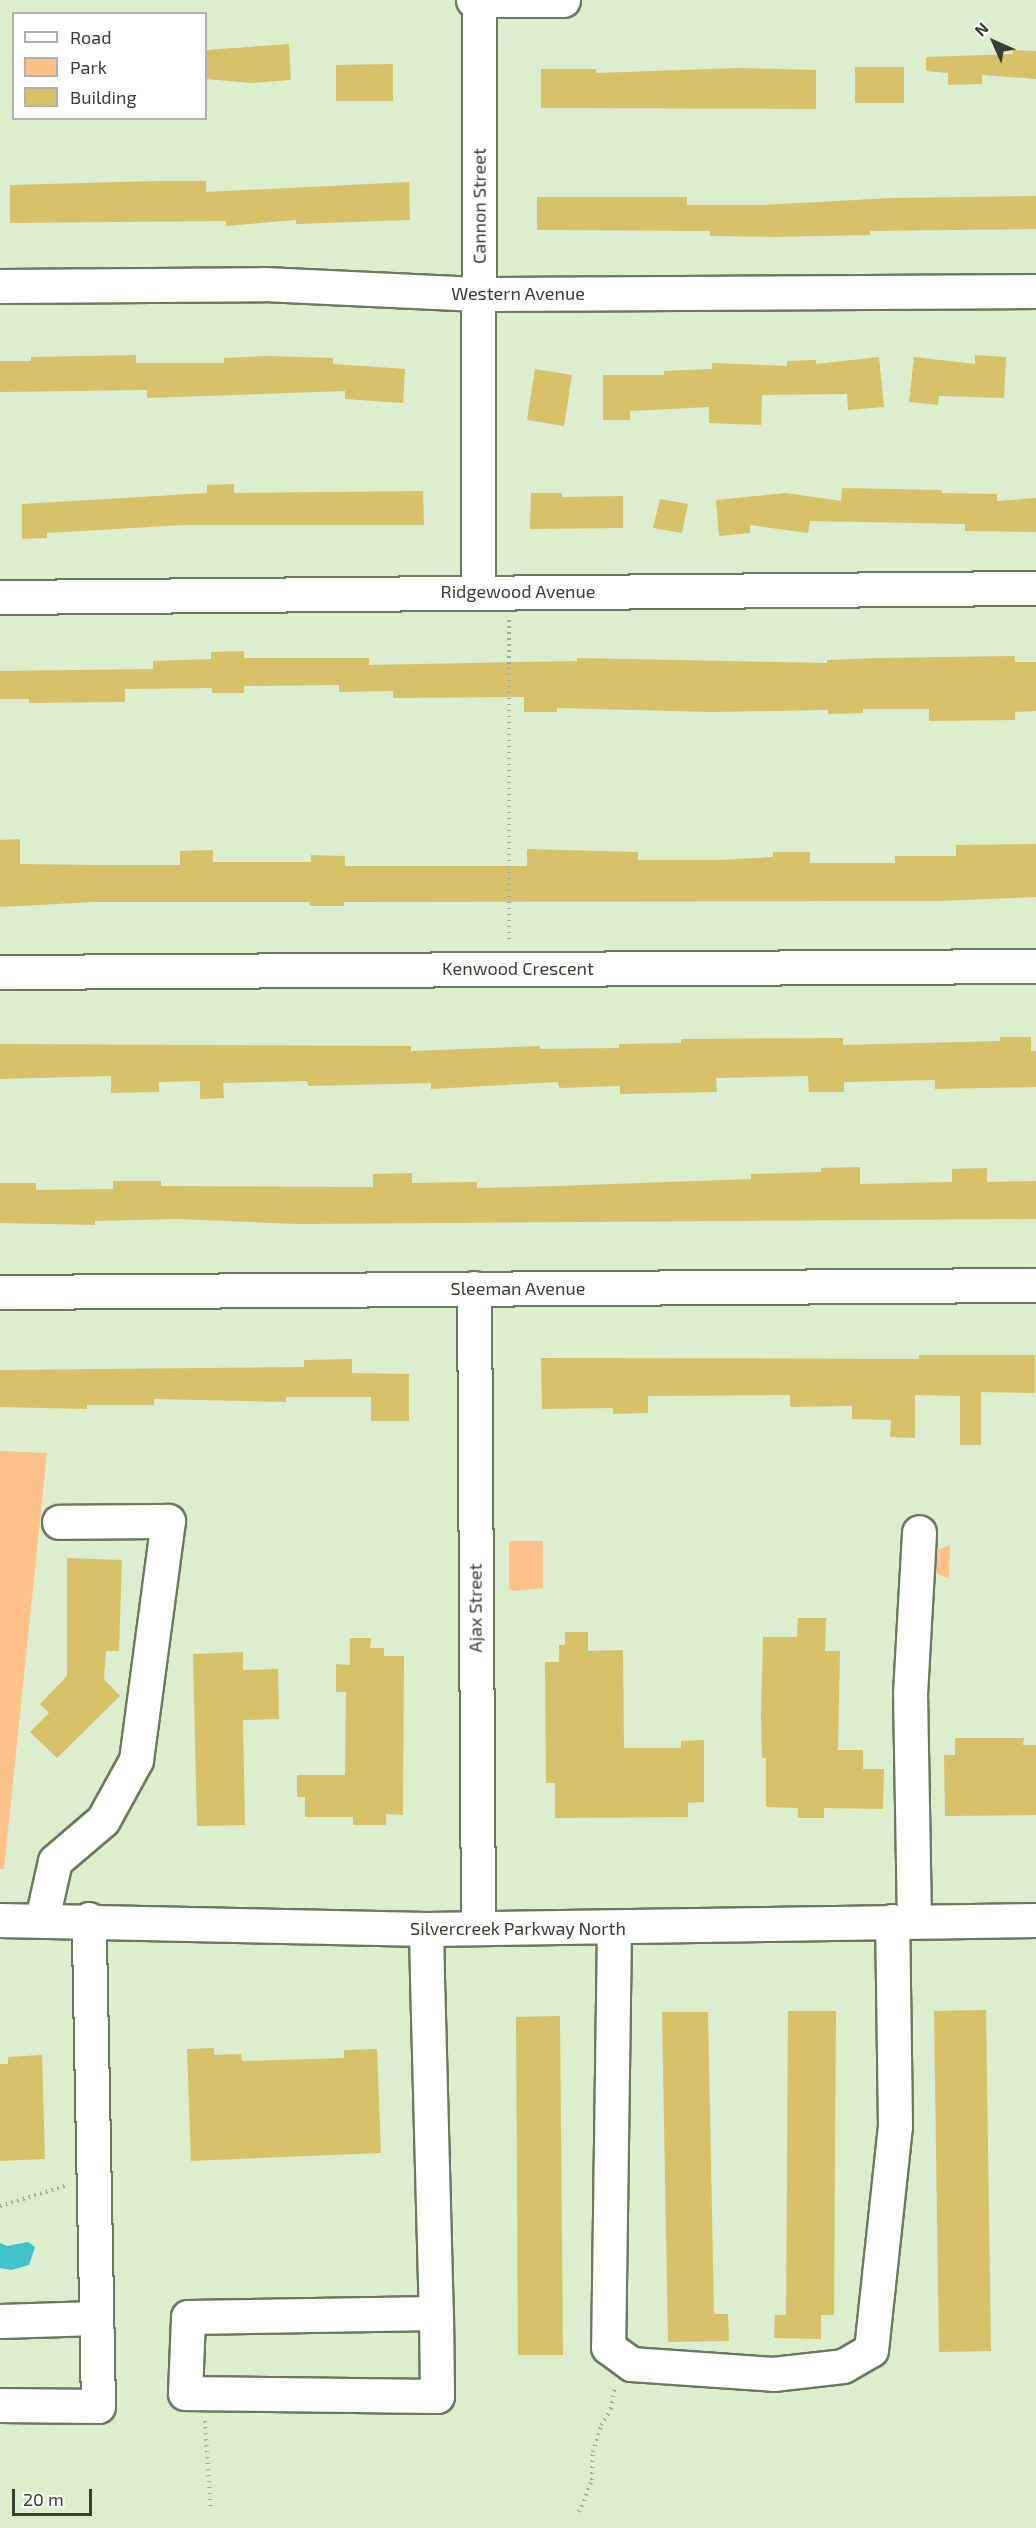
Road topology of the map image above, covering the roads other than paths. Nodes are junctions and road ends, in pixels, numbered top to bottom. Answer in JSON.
{"nodes":[{"id":1,"x":473,"y":0,"type":"edge"},
{"id":2,"x":562,"y":0,"type":"edge"},
{"id":3,"x":479,"y":1,"type":"edge"},
{"id":4,"x":0,"y":286,"type":"edge"},
{"id":5,"x":1036,"y":291,"type":"edge"},
{"id":6,"x":478,"y":294,"type":"junction"},
{"id":7,"x":1036,"y":588,"type":"edge"},
{"id":8,"x":494,"y":591,"type":"junction"},
{"id":9,"x":0,"y":597,"type":"edge"},
{"id":10,"x":1036,"y":966,"type":"edge"},
{"id":11,"x":0,"y":972,"type":"edge"},
{"id":12,"x":1036,"y":1285,"type":"edge"},
{"id":13,"x":474,"y":1288,"type":"junction"},
{"id":14,"x":0,"y":1292,"type":"edge"},
{"id":15,"x":59,"y":1522,"type":"dead end"},
{"id":16,"x":919,"y":1532,"type":"dead end"},
{"id":17,"x":42,"y":1919,"type":"junction"},
{"id":18,"x":89,"y":1919,"type":"junction"},
{"id":19,"x":0,"y":1920,"type":"edge"},
{"id":20,"x":1036,"y":1920,"type":"edge"},
{"id":21,"x":903,"y":1921,"type":"junction"},
{"id":22,"x":614,"y":1927,"type":"junction"},
{"id":23,"x":478,"y":1928,"type":"junction"},
{"id":24,"x":426,"y":1929,"type":"junction"},
{"id":25,"x":436,"y":2313,"type":"junction"},
{"id":26,"x":96,"y":2318,"type":"junction"},
{"id":27,"x":0,"y":2321,"type":"edge"},
{"id":28,"x":0,"y":2405,"type":"edge"}],
"edges":[{"from":1,"to":3,"type":"street"},
{"from":2,"to":3,"type":"street"},
{"from":3,"to":6,"type":"street","name":"Cannon Street"},
{"from":4,"to":6,"type":"street","name":"Western Avenue"},
{"from":5,"to":6,"type":"street","name":"Western Avenue"},
{"from":6,"to":8,"type":"street","name":"Cannon Street"},
{"from":7,"to":8,"type":"street","name":"Ridgewood Avenue"},
{"from":8,"to":9,"type":"street","name":"Ridgewood Avenue"},
{"from":10,"to":11,"type":"street","name":"Kenwood Crescent"},
{"from":12,"to":13,"type":"street","name":"Sleeman Avenue"},
{"from":13,"to":14,"type":"street","name":"Sleeman Avenue"},
{"from":13,"to":23,"type":"street","name":"Ajax Street"},
{"from":15,"to":17,"type":"street"},
{"from":16,"to":21,"type":"street"},
{"from":17,"to":18,"type":"street","name":"Silvercreek Parkway North"},
{"from":17,"to":19,"type":"street","name":"Silvercreek Parkway North"},
{"from":18,"to":24,"type":"street","name":"Silvercreek Parkway North"},
{"from":18,"to":26,"type":"street"},
{"from":20,"to":21,"type":"street","name":"Silvercreek Parkway North"},
{"from":21,"to":22,"type":"street","name":"Silvercreek Parkway North"},
{"from":21,"to":22,"type":"street"},
{"from":22,"to":23,"type":"street","name":"Silvercreek Parkway North"},
{"from":23,"to":24,"type":"street","name":"Silvercreek Parkway North"},
{"from":24,"to":25,"type":"street"},
{"from":25,"to":25,"type":"street"},
{"from":26,"to":27,"type":"street"},
{"from":26,"to":28,"type":"street"}]}
